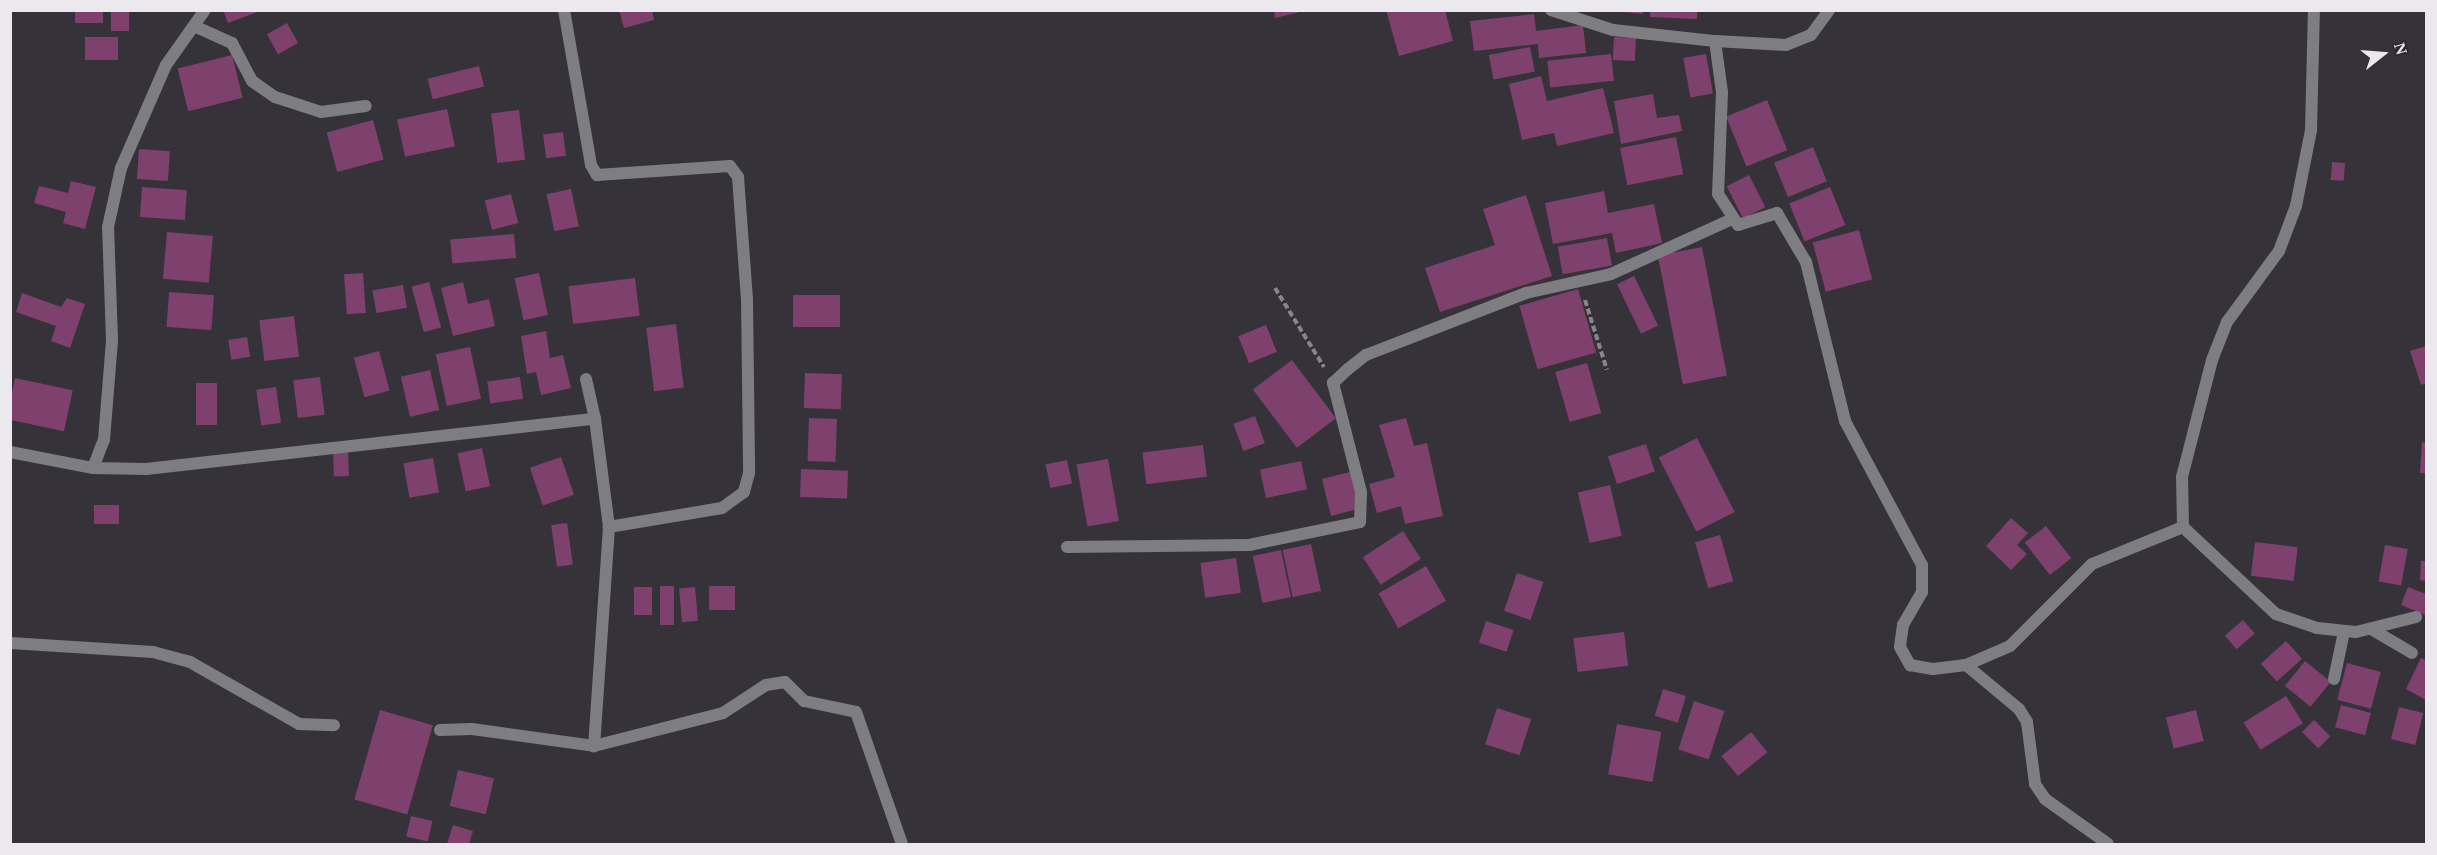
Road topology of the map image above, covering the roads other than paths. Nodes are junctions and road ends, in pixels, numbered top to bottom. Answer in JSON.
{"nodes":[{"id":1,"x":205,"y":10,"type":"edge"},
{"id":2,"x":564,"y":10,"type":"edge"},
{"id":3,"x":1551,"y":10,"type":"edge"},
{"id":4,"x":1829,"y":10,"type":"edge"},
{"id":5,"x":2314,"y":10,"type":"edge"},
{"id":6,"x":194,"y":27,"type":"junction"},
{"id":7,"x":1715,"y":40,"type":"junction"},
{"id":8,"x":366,"y":106,"type":"dead end"},
{"id":9,"x":1730,"y":220,"type":"junction"},
{"id":10,"x":586,"y":380,"type":"dead end"},
{"id":11,"x":595,"y":419,"type":"junction"},
{"id":12,"x":10,"y":452,"type":"edge"},
{"id":13,"x":93,"y":468,"type":"junction"},
{"id":14,"x":609,"y":527,"type":"junction"},
{"id":15,"x":2185,"y":530,"type":"junction"},
{"id":16,"x":1067,"y":547,"type":"dead end"},
{"id":17,"x":2416,"y":617,"type":"dead end"},
{"id":18,"x":2373,"y":630,"type":"junction"},
{"id":19,"x":2344,"y":632,"type":"junction"},
{"id":20,"x":10,"y":643,"type":"edge"},
{"id":21,"x":2412,"y":653,"type":"dead end"},
{"id":22,"x":1966,"y":665,"type":"junction"},
{"id":23,"x":2334,"y":679,"type":"dead end"},
{"id":24,"x":334,"y":725,"type":"dead end"},
{"id":25,"x":440,"y":730,"type":"dead end"},
{"id":26,"x":594,"y":746,"type":"junction"},
{"id":27,"x":902,"y":844,"type":"edge"},
{"id":28,"x":2108,"y":844,"type":"edge"}],
"edges":[{"from":1,"to":6,"type":"street"},
{"from":2,"to":14,"type":"street"},
{"from":3,"to":7,"type":"street"},
{"from":4,"to":7,"type":"street"},
{"from":5,"to":15,"type":"street"},
{"from":6,"to":8,"type":"street"},
{"from":6,"to":13,"type":"street"},
{"from":7,"to":9,"type":"street"},
{"from":9,"to":16,"type":"street"},
{"from":9,"to":22,"type":"street"},
{"from":10,"to":11,"type":"street"},
{"from":11,"to":13,"type":"street"},
{"from":11,"to":14,"type":"street"},
{"from":12,"to":13,"type":"street"},
{"from":14,"to":26,"type":"street"},
{"from":15,"to":19,"type":"street"},
{"from":15,"to":22,"type":"street"},
{"from":17,"to":18,"type":"street"},
{"from":18,"to":19,"type":"street"},
{"from":18,"to":21,"type":"street"},
{"from":19,"to":23,"type":"street"},
{"from":20,"to":24,"type":"street"},
{"from":22,"to":28,"type":"street"},
{"from":25,"to":26,"type":"street"},
{"from":26,"to":27,"type":"street"}]}
